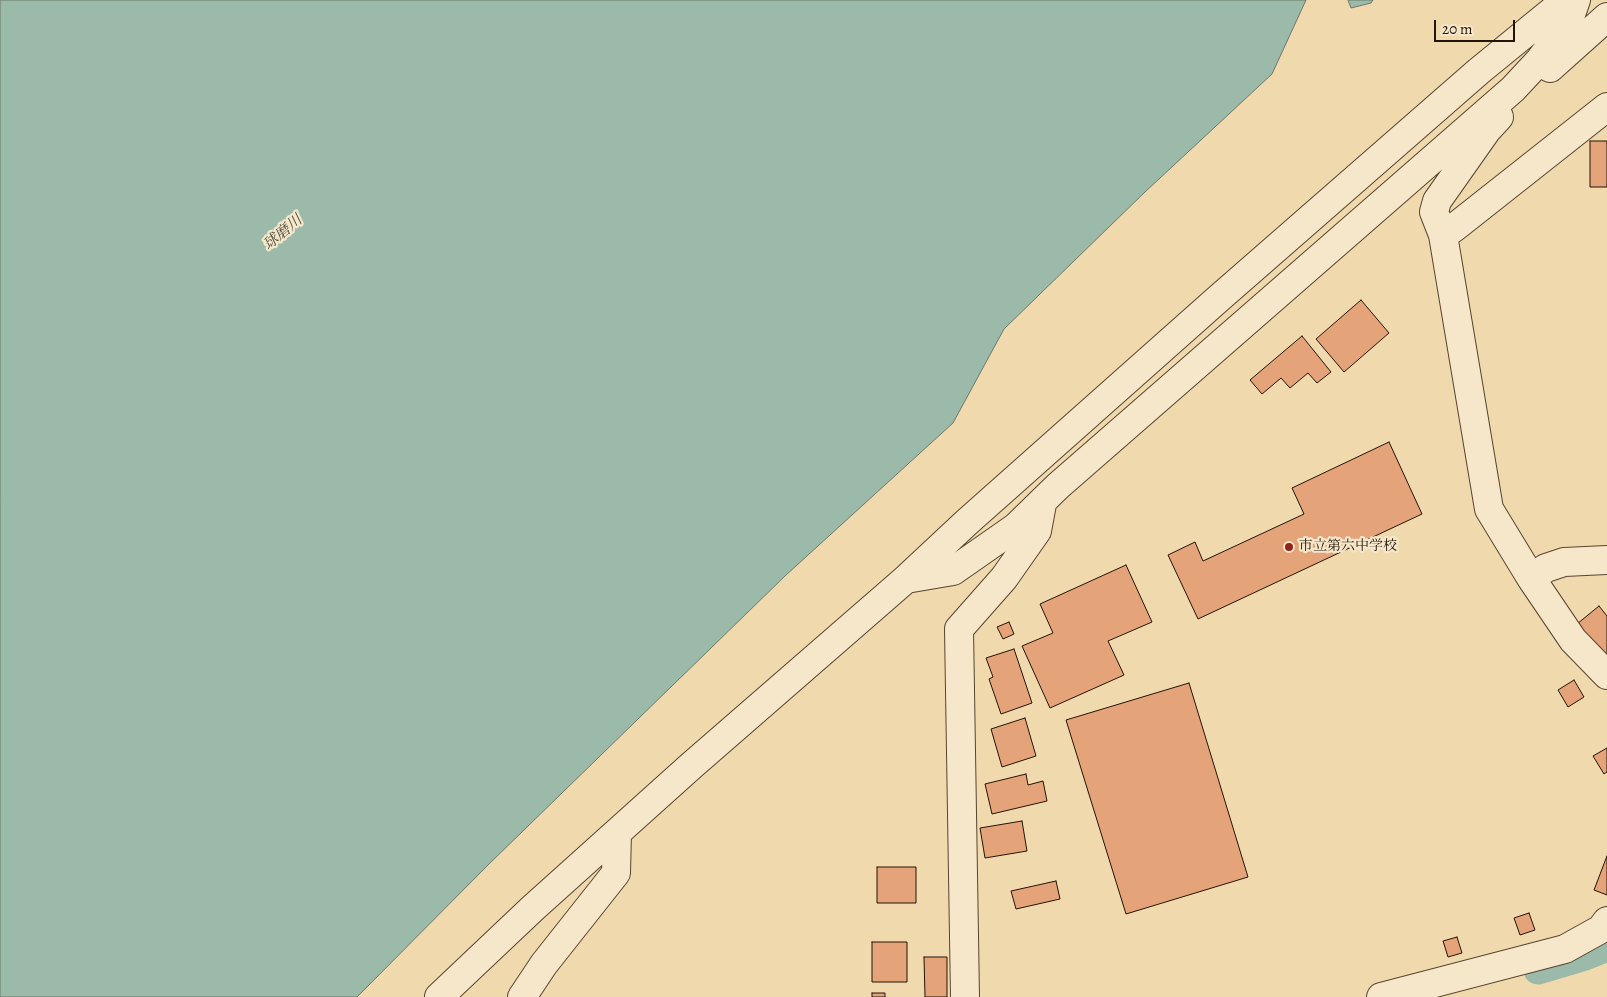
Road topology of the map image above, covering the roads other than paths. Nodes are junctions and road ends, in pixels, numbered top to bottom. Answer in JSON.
{"nodes":[{"id":1,"x":1566,"y":0,"type":"edge"},
{"id":2,"x":1576,"y":0,"type":"edge"},
{"id":3,"x":1607,"y":17,"type":"edge"},
{"id":4,"x":1513,"y":89,"type":"junction"},
{"id":5,"x":1607,"y":107,"type":"edge"},
{"id":6,"x":1443,"y":235,"type":"junction"},
{"id":7,"x":1042,"y":502,"type":"junction"},
{"id":8,"x":1607,"y":560,"type":"edge"},
{"id":9,"x":1531,"y":578,"type":"junction"},
{"id":10,"x":906,"y":579,"type":"junction"},
{"id":11,"x":1607,"y":675,"type":"edge"},
{"id":12,"x":617,"y":833,"type":"junction"},
{"id":13,"x":1607,"y":920,"type":"edge"},
{"id":14,"x":440,"y":997,"type":"edge"},
{"id":15,"x":522,"y":997,"type":"edge"},
{"id":16,"x":965,"y":997,"type":"edge"},
{"id":17,"x":1382,"y":997,"type":"edge"}],
"edges":[{"from":1,"to":10,"type":"street"},
{"from":2,"to":4,"type":"street"},
{"from":3,"to":4,"type":"street"},
{"from":4,"to":6,"type":"street"},
{"from":4,"to":7,"type":"street"},
{"from":5,"to":6,"type":"street"},
{"from":6,"to":9,"type":"street"},
{"from":7,"to":10,"type":"street"},
{"from":7,"to":16,"type":"street"},
{"from":8,"to":9,"type":"street"},
{"from":9,"to":11,"type":"street"},
{"from":10,"to":12,"type":"street"},
{"from":12,"to":14,"type":"street"},
{"from":12,"to":15,"type":"street"},
{"from":13,"to":17,"type":"street"}]}
